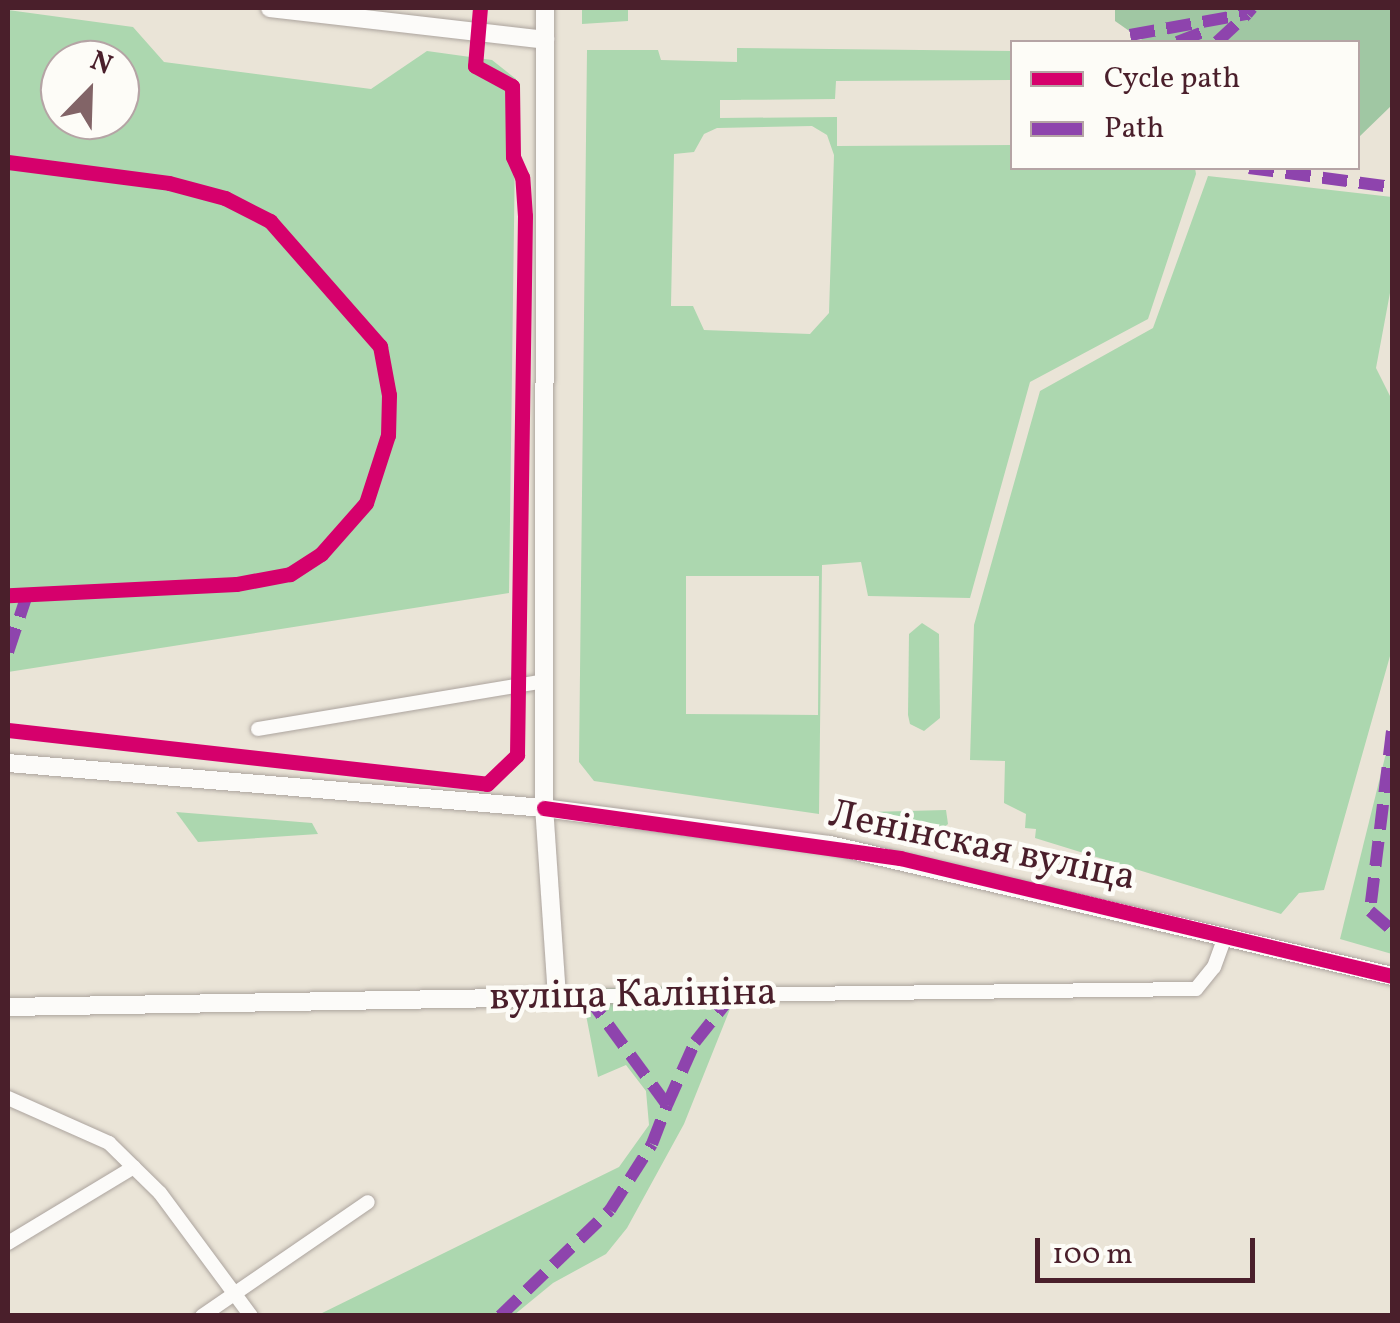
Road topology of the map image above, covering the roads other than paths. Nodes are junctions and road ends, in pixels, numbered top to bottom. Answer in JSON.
{"nodes":[{"id":1,"x":270,"y":8,"type":"edge"},
{"id":2,"x":545,"y":8,"type":"edge"},
{"id":3,"x":545,"y":40,"type":"junction"},
{"id":4,"x":545,"y":681,"type":"junction"},
{"id":5,"x":258,"y":728,"type":"dead end"},
{"id":6,"x":8,"y":763,"type":"edge"},
{"id":7,"x":544,"y":808,"type":"junction"},
{"id":8,"x":1225,"y":936,"type":"junction"},
{"id":9,"x":1392,"y":976,"type":"edge"},
{"id":10,"x":557,"y":997,"type":"junction"},
{"id":11,"x":8,"y":1007,"type":"edge"},
{"id":12,"x":8,"y":1098,"type":"edge"},
{"id":13,"x":134,"y":1167,"type":"junction"},
{"id":14,"x":368,"y":1202,"type":"dead end"},
{"id":15,"x":8,"y":1243,"type":"edge"},
{"id":16,"x":236,"y":1293,"type":"junction"},
{"id":17,"x":202,"y":1316,"type":"edge"},
{"id":18,"x":251,"y":1316,"type":"edge"}],
"edges":[{"from":1,"to":3,"type":"main road"},
{"from":2,"to":3,"type":"main road"},
{"from":3,"to":4,"type":"main road"},
{"from":4,"to":5,"type":"street"},
{"from":4,"to":7,"type":"main road"},
{"from":6,"to":7,"type":"main road","name":"Ленінская вуліца"},
{"from":7,"to":8,"type":"main road","name":"Ленінская вуліца"},
{"from":7,"to":10,"type":"main road"},
{"from":8,"to":9,"type":"main road","name":"Ленінская вуліца"},
{"from":8,"to":10,"type":"street","name":"вуліца Калініна"},
{"from":10,"to":11,"type":"main road","name":"вуліца Калініна"},
{"from":12,"to":13,"type":"street"},
{"from":13,"to":15,"type":"street"},
{"from":13,"to":16,"type":"street"},
{"from":14,"to":16,"type":"street"},
{"from":16,"to":17,"type":"street"},
{"from":16,"to":18,"type":"street"}]}
